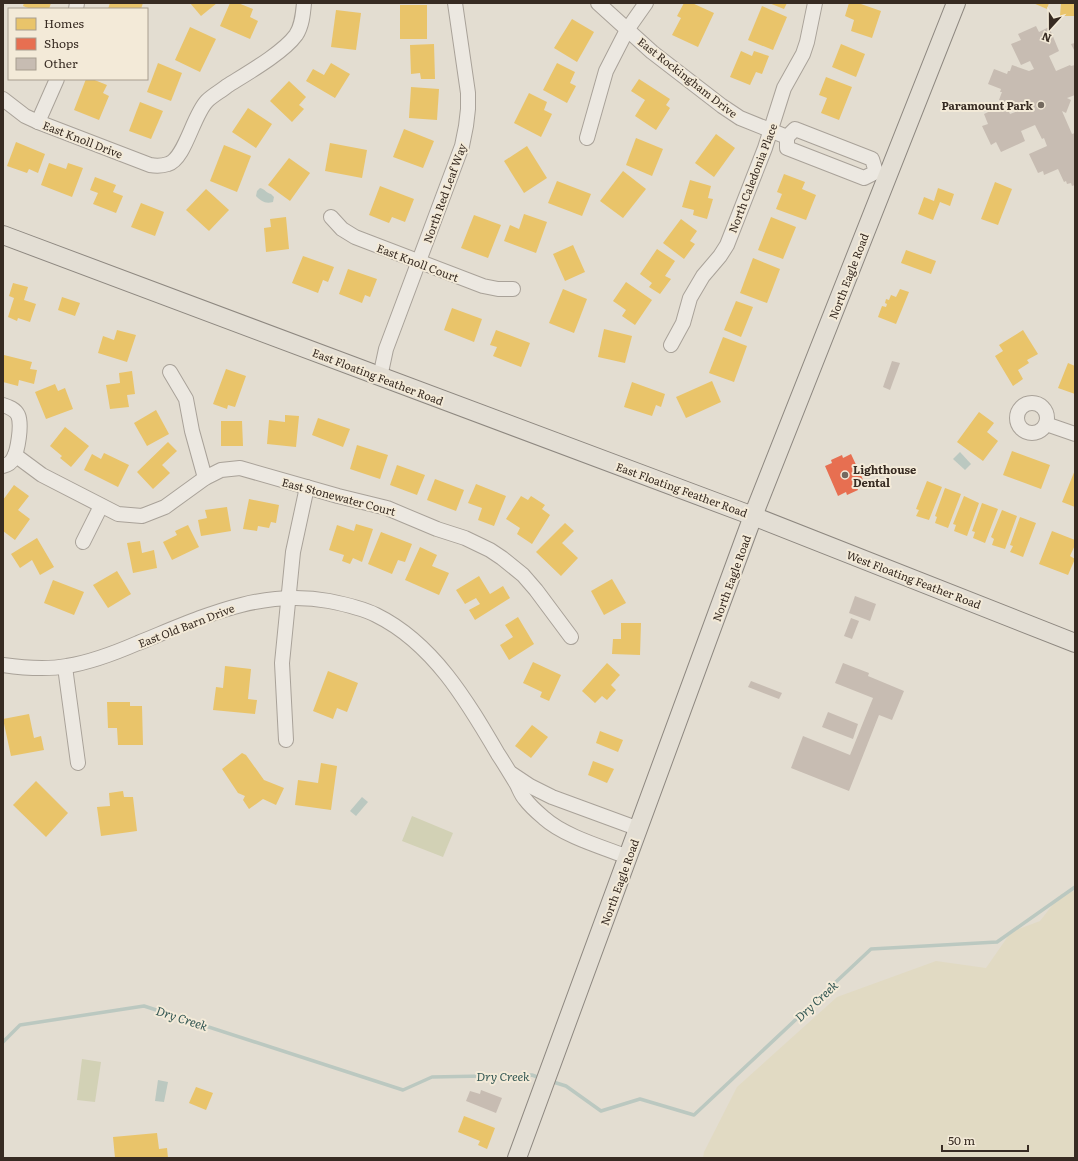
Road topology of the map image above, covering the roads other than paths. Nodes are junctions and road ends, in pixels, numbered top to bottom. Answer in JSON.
{"nodes":[{"id":1,"x":304,"y":3,"type":"edge"},
{"id":2,"x":455,"y":3,"type":"edge"},
{"id":3,"x":598,"y":3,"type":"edge"},
{"id":4,"x":646,"y":3,"type":"edge"},
{"id":5,"x":815,"y":3,"type":"edge"},
{"id":6,"x":956,"y":3,"type":"edge"},
{"id":7,"x":628,"y":30,"type":"junction"},
{"id":8,"x":57,"y":80,"type":"edge"},
{"id":9,"x":3,"y":99,"type":"edge"},
{"id":10,"x":38,"y":122,"type":"junction"},
{"id":11,"x":771,"y":131,"type":"junction"},
{"id":12,"x":788,"y":137,"type":"junction"},
{"id":13,"x":587,"y":138,"type":"dead end"},
{"id":14,"x":881,"y":174,"type":"junction"},
{"id":15,"x":331,"y":216,"type":"dead end"},
{"id":16,"x":3,"y":235,"type":"edge"},
{"id":17,"x":419,"y":262,"type":"junction"},
{"id":18,"x":513,"y":289,"type":"dead end"},
{"id":19,"x":671,"y":345,"type":"dead end"},
{"id":20,"x":170,"y":372,"type":"dead end"},
{"id":21,"x":380,"y":377,"type":"junction"},
{"id":22,"x":3,"y":405,"type":"edge"},
{"id":23,"x":1046,"y":424,"type":"dead end"},
{"id":24,"x":1075,"y":434,"type":"edge"},
{"id":25,"x":15,"y":455,"type":"junction"},
{"id":26,"x":3,"y":466,"type":"edge"},
{"id":27,"x":205,"y":478,"type":"junction"},
{"id":28,"x":307,"y":487,"type":"junction"},
{"id":29,"x":101,"y":506,"type":"junction"},
{"id":30,"x":753,"y":516,"type":"junction"},
{"id":31,"x":83,"y":542,"type":"dead end"},
{"id":32,"x":289,"y":598,"type":"junction"},
{"id":33,"x":571,"y":637,"type":"dead end"},
{"id":34,"x":1075,"y":643,"type":"edge"},
{"id":35,"x":3,"y":665,"type":"edge"},
{"id":36,"x":65,"y":666,"type":"junction"},
{"id":37,"x":286,"y":740,"type":"dead end"},
{"id":38,"x":78,"y":762,"type":"dead end"},
{"id":39,"x":510,"y":772,"type":"junction"},
{"id":40,"x":639,"y":829,"type":"junction"},
{"id":41,"x":628,"y":857,"type":"junction"},
{"id":42,"x":517,"y":1158,"type":"edge"}],
"edges":[{"from":1,"to":10,"type":"street","name":"East Knoll Drive"},
{"from":2,"to":17,"type":"street","name":"North Red Leaf Way"},
{"from":3,"to":7,"type":"street","name":"East Rockingham Drive"},
{"from":4,"to":7,"type":"street"},
{"from":5,"to":11,"type":"street","name":"North Caledonia Place"},
{"from":6,"to":14,"type":"main road","name":"North Eagle Road"},
{"from":7,"to":11,"type":"street","name":"East Rockingham Drive"},
{"from":7,"to":13,"type":"street"},
{"from":8,"to":10,"type":"street"},
{"from":9,"to":10,"type":"street","name":"East Knoll Drive"},
{"from":11,"to":12,"type":"street","name":"East Rockingham Drive"},
{"from":11,"to":19,"type":"street","name":"North Caledonia Place"},
{"from":12,"to":14,"type":"street"},
{"from":12,"to":14,"type":"street"},
{"from":14,"to":30,"type":"main road","name":"North Eagle Road"},
{"from":15,"to":17,"type":"street","name":"East Knoll Court"},
{"from":16,"to":21,"type":"main road","name":"East Floating Feather Road"},
{"from":17,"to":18,"type":"street","name":"East Knoll Court"},
{"from":17,"to":21,"type":"street","name":"North Red Leaf Way"},
{"from":20,"to":27,"type":"street"},
{"from":21,"to":30,"type":"main road","name":"East Floating Feather Road"},
{"from":22,"to":25,"type":"street"},
{"from":23,"to":24,"type":"street"},
{"from":25,"to":26,"type":"street"},
{"from":25,"to":29,"type":"street","name":"East Stonewater Court"},
{"from":27,"to":28,"type":"street","name":"East Stonewater Court"},
{"from":27,"to":29,"type":"street","name":"East Stonewater Court"},
{"from":28,"to":32,"type":"street"},
{"from":28,"to":33,"type":"street","name":"East Stonewater Court"},
{"from":29,"to":31,"type":"street"},
{"from":30,"to":34,"type":"main road","name":"West Floating Feather Road"},
{"from":30,"to":40,"type":"main road","name":"North Eagle Road"},
{"from":32,"to":36,"type":"street","name":"East Old Barn Drive"},
{"from":32,"to":37,"type":"street"},
{"from":32,"to":39,"type":"street","name":"East Old Barn Drive"},
{"from":35,"to":36,"type":"street","name":"East Old Barn Drive"},
{"from":36,"to":38,"type":"street"},
{"from":39,"to":40,"type":"street","name":"East Old Barn Drive"},
{"from":39,"to":41,"type":"street","name":"East Old Barn Drive"},
{"from":40,"to":41,"type":"main road","name":"North Eagle Road"},
{"from":41,"to":42,"type":"main road","name":"North Eagle Road"}]}
